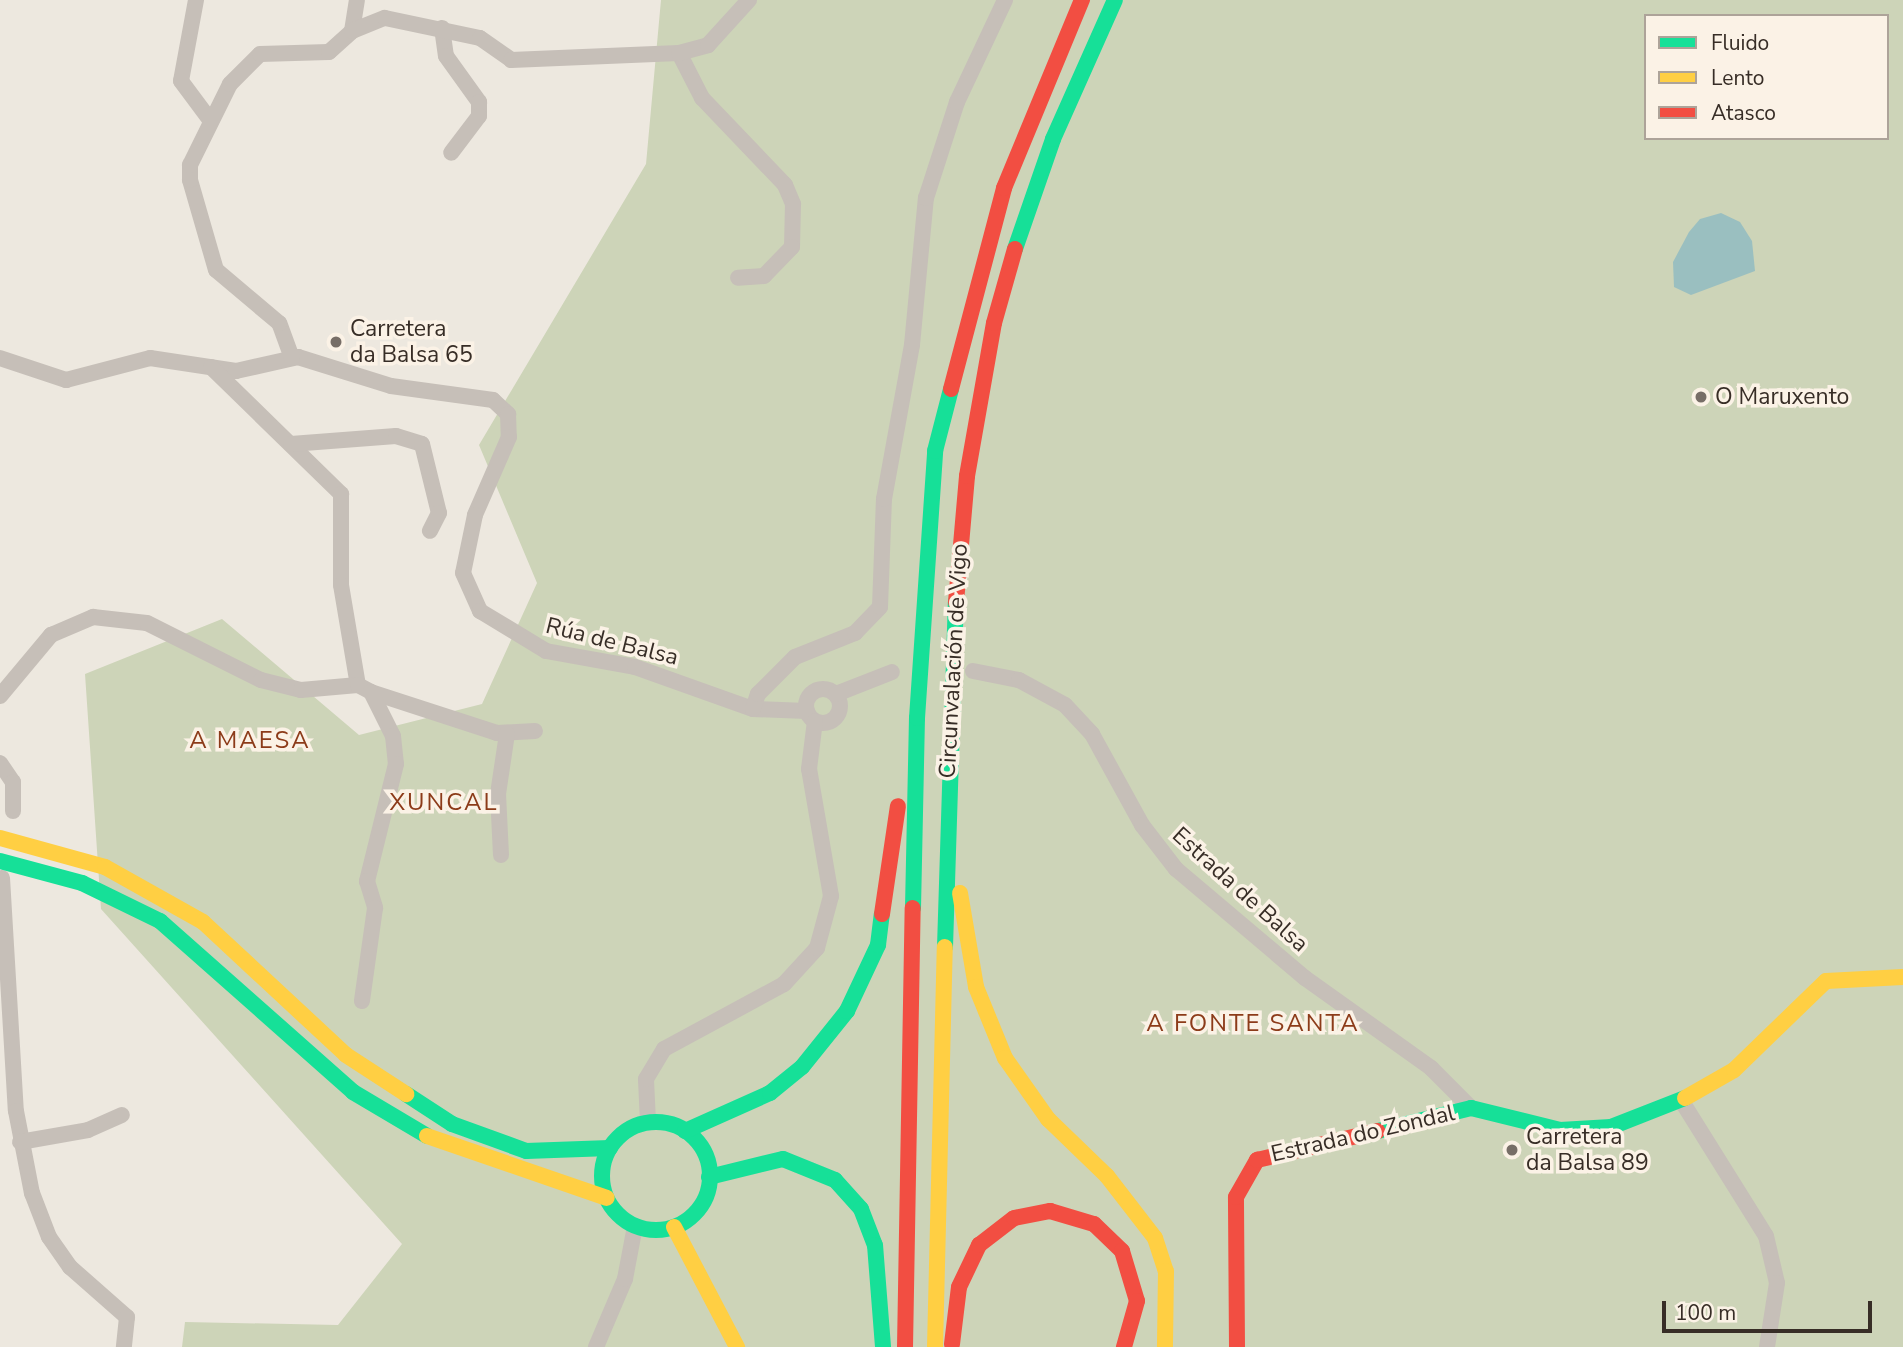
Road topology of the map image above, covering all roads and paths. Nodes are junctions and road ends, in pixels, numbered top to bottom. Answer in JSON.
{"nodes":[{"id":1,"x":196,"y":0,"type":"edge"},
{"id":2,"x":357,"y":0,"type":"edge"},
{"id":3,"x":748,"y":0,"type":"edge"},
{"id":4,"x":1005,"y":0,"type":"edge"},
{"id":5,"x":1082,"y":0,"type":"edge"},
{"id":6,"x":1115,"y":0,"type":"edge"},
{"id":7,"x":442,"y":28,"type":"junction"},
{"id":8,"x":352,"y":31,"type":"junction"},
{"id":9,"x":679,"y":52,"type":"junction"},
{"id":10,"x":210,"y":120,"type":"junction"},
{"id":11,"x":451,"y":153,"type":"dead end"},
{"id":12,"x":737,"y":278,"type":"dead end"},
{"id":13,"x":0,"y":358,"type":"edge"},
{"id":14,"x":292,"y":358,"type":"junction"},
{"id":15,"x":211,"y":367,"type":"junction"},
{"id":16,"x":291,"y":444,"type":"junction"},
{"id":17,"x":430,"y":531,"type":"dead end"},
{"id":18,"x":923,"y":572,"type":"junction"},
{"id":19,"x":973,"y":671,"type":"dead end"},
{"id":20,"x":892,"y":672,"type":"dead end"},
{"id":21,"x":365,"y":688,"type":"junction"},
{"id":22,"x":836,"y":694,"type":"junction"},
{"id":23,"x":0,"y":696,"type":"edge"},
{"id":24,"x":752,"y":709,"type":"junction"},
{"id":25,"x":811,"y":716,"type":"junction"},
{"id":26,"x":535,"y":731,"type":"dead end"},
{"id":27,"x":507,"y":734,"type":"junction"},
{"id":28,"x":0,"y":763,"type":"edge"},
{"id":29,"x":13,"y":811,"type":"dead end"},
{"id":30,"x":0,"y":838,"type":"edge"},
{"id":31,"x":947,"y":838,"type":"junction"},
{"id":32,"x":500,"y":855,"type":"dead end"},
{"id":33,"x":0,"y":861,"type":"edge"},
{"id":34,"x":2,"y":878,"type":"dead end"},
{"id":35,"x":1,"y":913,"type":"edge"},
{"id":36,"x":1903,"y":976,"type":"edge"},
{"id":37,"x":362,"y":1001,"type":"dead end"},
{"id":38,"x":1681,"y":1100,"type":"junction"},
{"id":39,"x":1471,"y":1108,"type":"junction"},
{"id":40,"x":122,"y":1115,"type":"dead end"},
{"id":41,"x":648,"y":1122,"type":"junction"},
{"id":42,"x":685,"y":1131,"type":"junction"},
{"id":43,"x":20,"y":1142,"type":"junction"},
{"id":44,"x":610,"y":1148,"type":"junction"},
{"id":45,"x":709,"y":1177,"type":"junction"},
{"id":46,"x":607,"y":1198,"type":"junction"},
{"id":47,"x":635,"y":1226,"type":"junction"},
{"id":48,"x":674,"y":1227,"type":"junction"},
{"id":49,"x":124,"y":1347,"type":"edge"},
{"id":50,"x":596,"y":1347,"type":"edge"},
{"id":51,"x":737,"y":1347,"type":"edge"},
{"id":52,"x":883,"y":1347,"type":"edge"},
{"id":53,"x":905,"y":1347,"type":"edge"},
{"id":54,"x":935,"y":1347,"type":"edge"},
{"id":55,"x":952,"y":1347,"type":"edge"},
{"id":56,"x":1124,"y":1347,"type":"edge"},
{"id":57,"x":1165,"y":1347,"type":"edge"},
{"id":58,"x":1237,"y":1347,"type":"edge"},
{"id":59,"x":1767,"y":1347,"type":"edge"}],
"edges":[{"from":1,"to":10,"type":"street"},
{"from":2,"to":8,"type":"street"},
{"from":3,"to":9,"type":"street"},
{"from":4,"to":24,"type":"street"},
{"from":5,"to":18,"type":"main road","name":"Circunvalación de Vigo"},
{"from":6,"to":31,"type":"main road","name":"Circunvalación de Vigo"},
{"from":7,"to":8,"type":"street"},
{"from":7,"to":9,"type":"street"},
{"from":7,"to":11,"type":"street"},
{"from":8,"to":10,"type":"street"},
{"from":9,"to":12,"type":"street"},
{"from":10,"to":14,"type":"street"},
{"from":13,"to":15,"type":"street"},
{"from":14,"to":15,"type":"street"},
{"from":14,"to":24,"type":"street","name":"Rúa de Balsa"},
{"from":15,"to":16,"type":"street"},
{"from":16,"to":17,"type":"street"},
{"from":16,"to":21,"type":"street"},
{"from":18,"to":42,"type":"main road"},
{"from":18,"to":53,"type":"main road","name":"Circunvalación de Vigo"},
{"from":19,"to":39,"type":"street","name":"Estrada de Balsa"},
{"from":20,"to":22,"type":"street"},
{"from":21,"to":23,"type":"street"},
{"from":21,"to":27,"type":"street"},
{"from":21,"to":37,"type":"street"},
{"from":22,"to":25,"type":"street"},
{"from":22,"to":25,"type":"street"},
{"from":24,"to":25,"type":"street","name":"Rúa de Balsa"},
{"from":25,"to":41,"type":"street"},
{"from":26,"to":27,"type":"street"},
{"from":27,"to":32,"type":"street"},
{"from":28,"to":29,"type":"street"},
{"from":30,"to":44,"type":"main road"},
{"from":31,"to":54,"type":"main road","name":"Circunvalación de Vigo"},
{"from":31,"to":57,"type":"main road"},
{"from":33,"to":46,"type":"main road"},
{"from":34,"to":35,"type":"street"},
{"from":35,"to":43,"type":"street"},
{"from":36,"to":38,"type":"main road","name":"Estrada do Zondal"},
{"from":38,"to":39,"type":"main road","name":"Estrada do Zondal"},
{"from":38,"to":59,"type":"street"},
{"from":39,"to":58,"type":"main road","name":"Estrada do Zondal"},
{"from":40,"to":43,"type":"street"},
{"from":41,"to":42,"type":"main road"},
{"from":41,"to":44,"type":"main road"},
{"from":42,"to":45,"type":"main road"},
{"from":43,"to":49,"type":"street"},
{"from":44,"to":46,"type":"main road"},
{"from":45,"to":48,"type":"main road"},
{"from":45,"to":52,"type":"main road"},
{"from":46,"to":47,"type":"main road"},
{"from":47,"to":48,"type":"main road"},
{"from":47,"to":50,"type":"street"},
{"from":48,"to":51,"type":"main road"},
{"from":55,"to":56,"type":"main road"}]}
